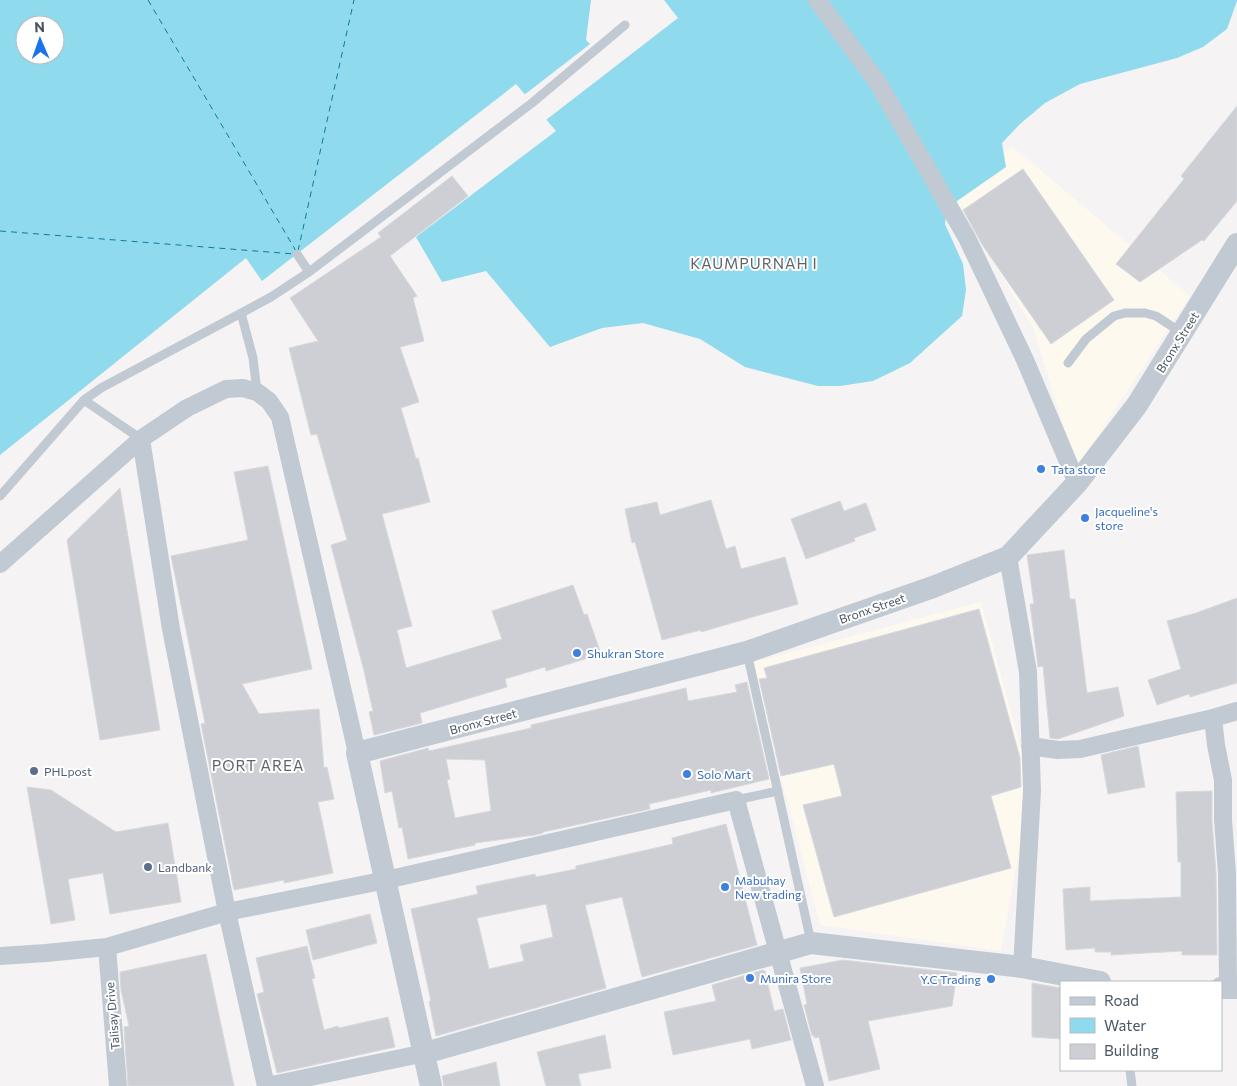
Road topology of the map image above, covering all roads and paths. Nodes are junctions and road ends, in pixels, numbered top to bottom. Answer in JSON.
{"nodes":[{"id":1,"x":817,"y":0,"type":"edge"},
{"id":2,"x":625,"y":25,"type":"dead end"},
{"id":3,"x":1237,"y":244,"type":"edge"},
{"id":4,"x":297,"y":254,"type":"dead end"},
{"id":5,"x":309,"y":272,"type":"junction"},
{"id":6,"x":241,"y":313,"type":"junction"},
{"id":7,"x":1182,"y":333,"type":"junction"},
{"id":8,"x":1068,"y":363,"type":"dead end"},
{"id":9,"x":257,"y":392,"type":"junction"},
{"id":10,"x":84,"y":400,"type":"junction"},
{"id":11,"x":141,"y":439,"type":"junction"},
{"id":12,"x":1077,"y":483,"type":"junction"},
{"id":13,"x":0,"y":496,"type":"edge"},
{"id":14,"x":1008,"y":557,"type":"junction"},
{"id":15,"x":0,"y":564,"type":"edge"},
{"id":16,"x":747,"y":652,"type":"junction"},
{"id":17,"x":1237,"y":711,"type":"edge"},
{"id":18,"x":1213,"y":718,"type":"junction"},
{"id":19,"x":1030,"y":746,"type":"junction"},
{"id":20,"x":357,"y":753,"type":"junction"},
{"id":21,"x":778,"y":791,"type":"junction"},
{"id":22,"x":736,"y":800,"type":"junction"},
{"id":23,"x":386,"y":880,"type":"junction"},
{"id":24,"x":226,"y":912,"type":"junction"},
{"id":25,"x":811,"y":943,"type":"junction"},
{"id":26,"x":107,"y":946,"type":"junction"},
{"id":27,"x":779,"y":952,"type":"junction"},
{"id":28,"x":0,"y":956,"type":"edge"},
{"id":29,"x":1022,"y":967,"type":"junction"},
{"id":30,"x":1095,"y":981,"type":"edge"},
{"id":31,"x":1228,"y":988,"type":"edge"},
{"id":32,"x":425,"y":1053,"type":"junction"},
{"id":33,"x":1130,"y":1071,"type":"edge"},
{"id":34,"x":118,"y":1086,"type":"edge"},
{"id":35,"x":267,"y":1086,"type":"edge"},
{"id":36,"x":431,"y":1086,"type":"edge"},
{"id":37,"x":815,"y":1086,"type":"edge"},
{"id":38,"x":1132,"y":1086,"type":"edge"}],
"edges":[{"from":1,"to":12,"type":"street"},
{"from":2,"to":5,"type":"lane"},
{"from":3,"to":7,"type":"street","name":"Bronx Street"},
{"from":4,"to":5,"type":"lane"},
{"from":5,"to":6,"type":"lane"},
{"from":6,"to":9,"type":"lane"},
{"from":6,"to":10,"type":"lane"},
{"from":7,"to":8,"type":"lane"},
{"from":7,"to":12,"type":"street","name":"Bronx Street"},
{"from":9,"to":11,"type":"street"},
{"from":9,"to":20,"type":"street"},
{"from":10,"to":11,"type":"lane"},
{"from":10,"to":13,"type":"lane"},
{"from":11,"to":15,"type":"street"},
{"from":11,"to":24,"type":"street"},
{"from":12,"to":14,"type":"street","name":"Bronx Street"},
{"from":14,"to":16,"type":"street","name":"Bronx Street"},
{"from":14,"to":19,"type":"street"},
{"from":16,"to":20,"type":"street","name":"Bronx Street"},
{"from":16,"to":21,"type":"lane"},
{"from":17,"to":18,"type":"street"},
{"from":18,"to":19,"type":"street"},
{"from":18,"to":31,"type":"street"},
{"from":19,"to":29,"type":"street"},
{"from":20,"to":23,"type":"street"},
{"from":21,"to":22,"type":"lane"},
{"from":21,"to":25,"type":"lane"},
{"from":22,"to":23,"type":"street"},
{"from":22,"to":27,"type":"street"},
{"from":23,"to":24,"type":"street"},
{"from":23,"to":32,"type":"street"},
{"from":24,"to":26,"type":"street"},
{"from":24,"to":35,"type":"street"},
{"from":25,"to":27,"type":"street"},
{"from":25,"to":29,"type":"street"},
{"from":26,"to":28,"type":"street"},
{"from":26,"to":34,"type":"street","name":"Talisay Drive"},
{"from":27,"to":32,"type":"street"},
{"from":27,"to":37,"type":"street"},
{"from":29,"to":30,"type":"street"},
{"from":32,"to":35,"type":"street"},
{"from":32,"to":36,"type":"street"},
{"from":33,"to":38,"type":"lane"}]}
